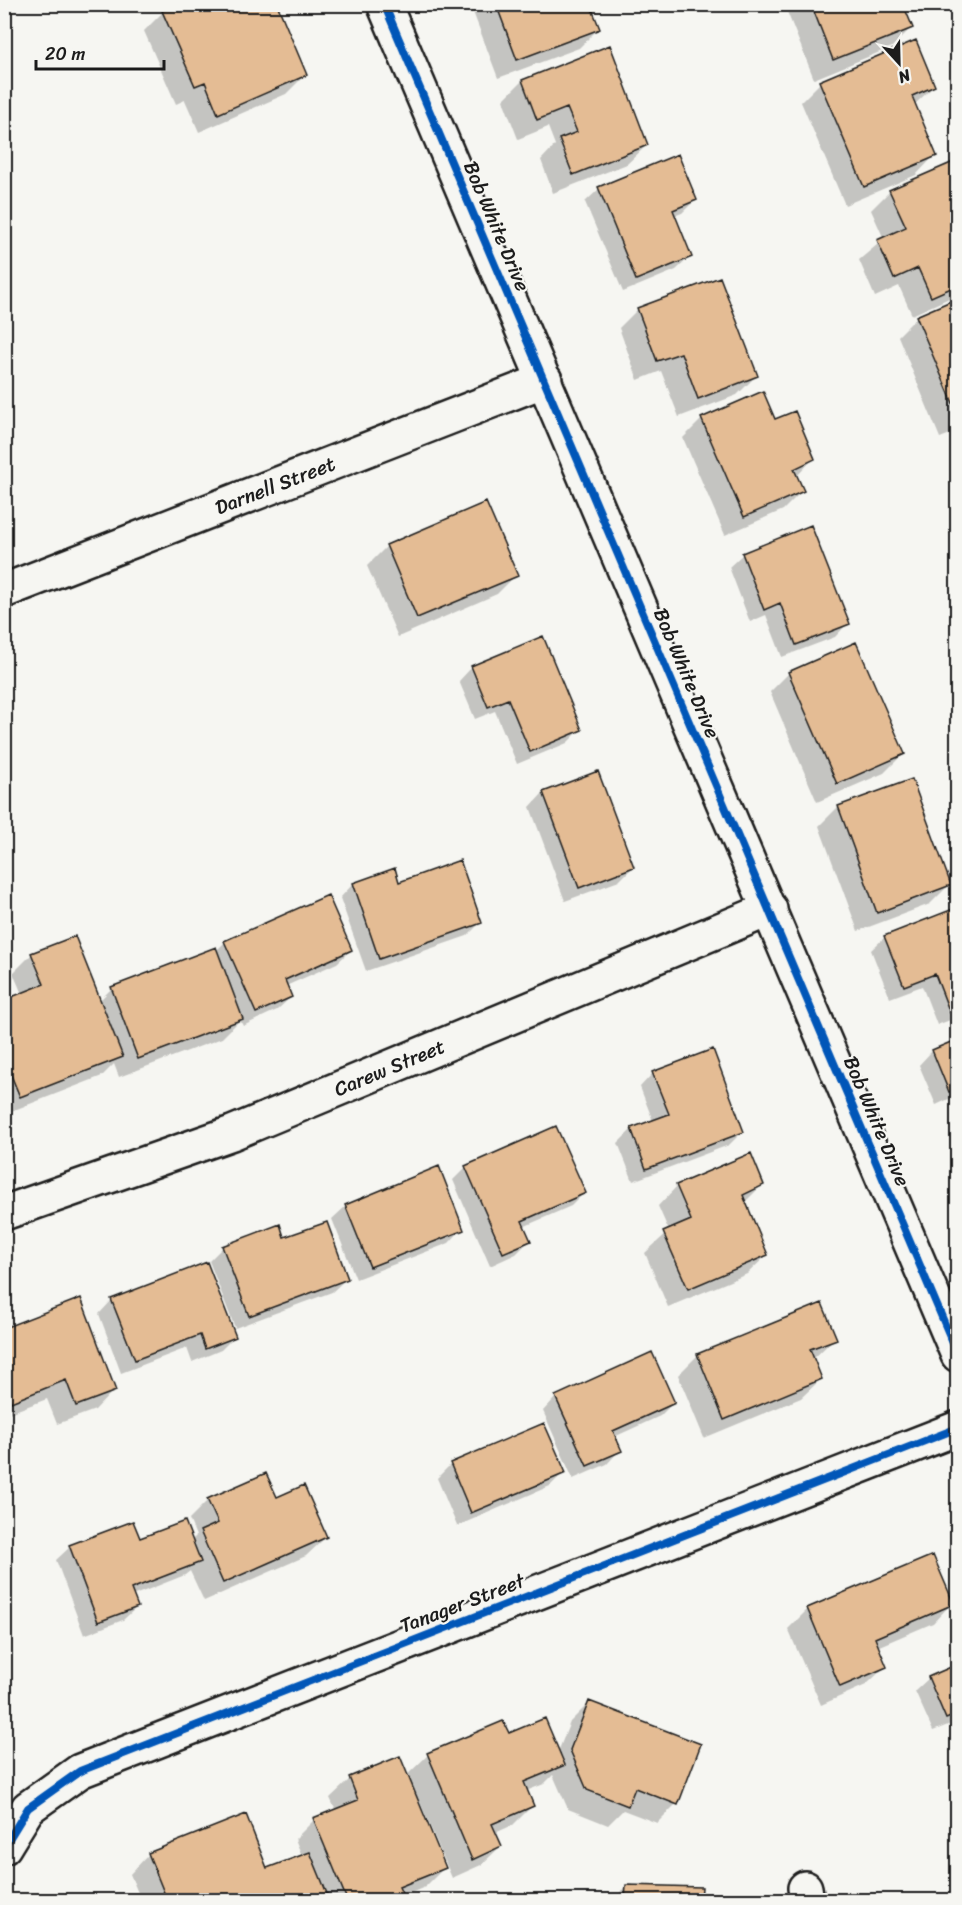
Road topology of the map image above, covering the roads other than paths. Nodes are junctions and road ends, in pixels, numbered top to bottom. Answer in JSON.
{"nodes":[{"id":1,"x":384,"y":4,"type":"edge"},
{"id":2,"x":545,"y":380,"type":"junction"},
{"id":3,"x":4,"y":591,"type":"edge"},
{"id":4,"x":770,"y":909,"type":"junction"},
{"id":5,"x":4,"y":1213,"type":"edge"},
{"id":6,"x":957,"y":1355,"type":"edge"},
{"id":7,"x":957,"y":1428,"type":"edge"},
{"id":8,"x":4,"y":1847,"type":"edge"}],
"edges":[{"from":1,"to":2,"type":"street","name":"Bob White Drive"},
{"from":2,"to":3,"type":"street","name":"Darnell Street"},
{"from":2,"to":4,"type":"street","name":"Bob White Drive"},
{"from":4,"to":5,"type":"street","name":"Carew Street"},
{"from":4,"to":6,"type":"street","name":"Bob White Drive"},
{"from":7,"to":8,"type":"street","name":"Tanager Street"}]}
